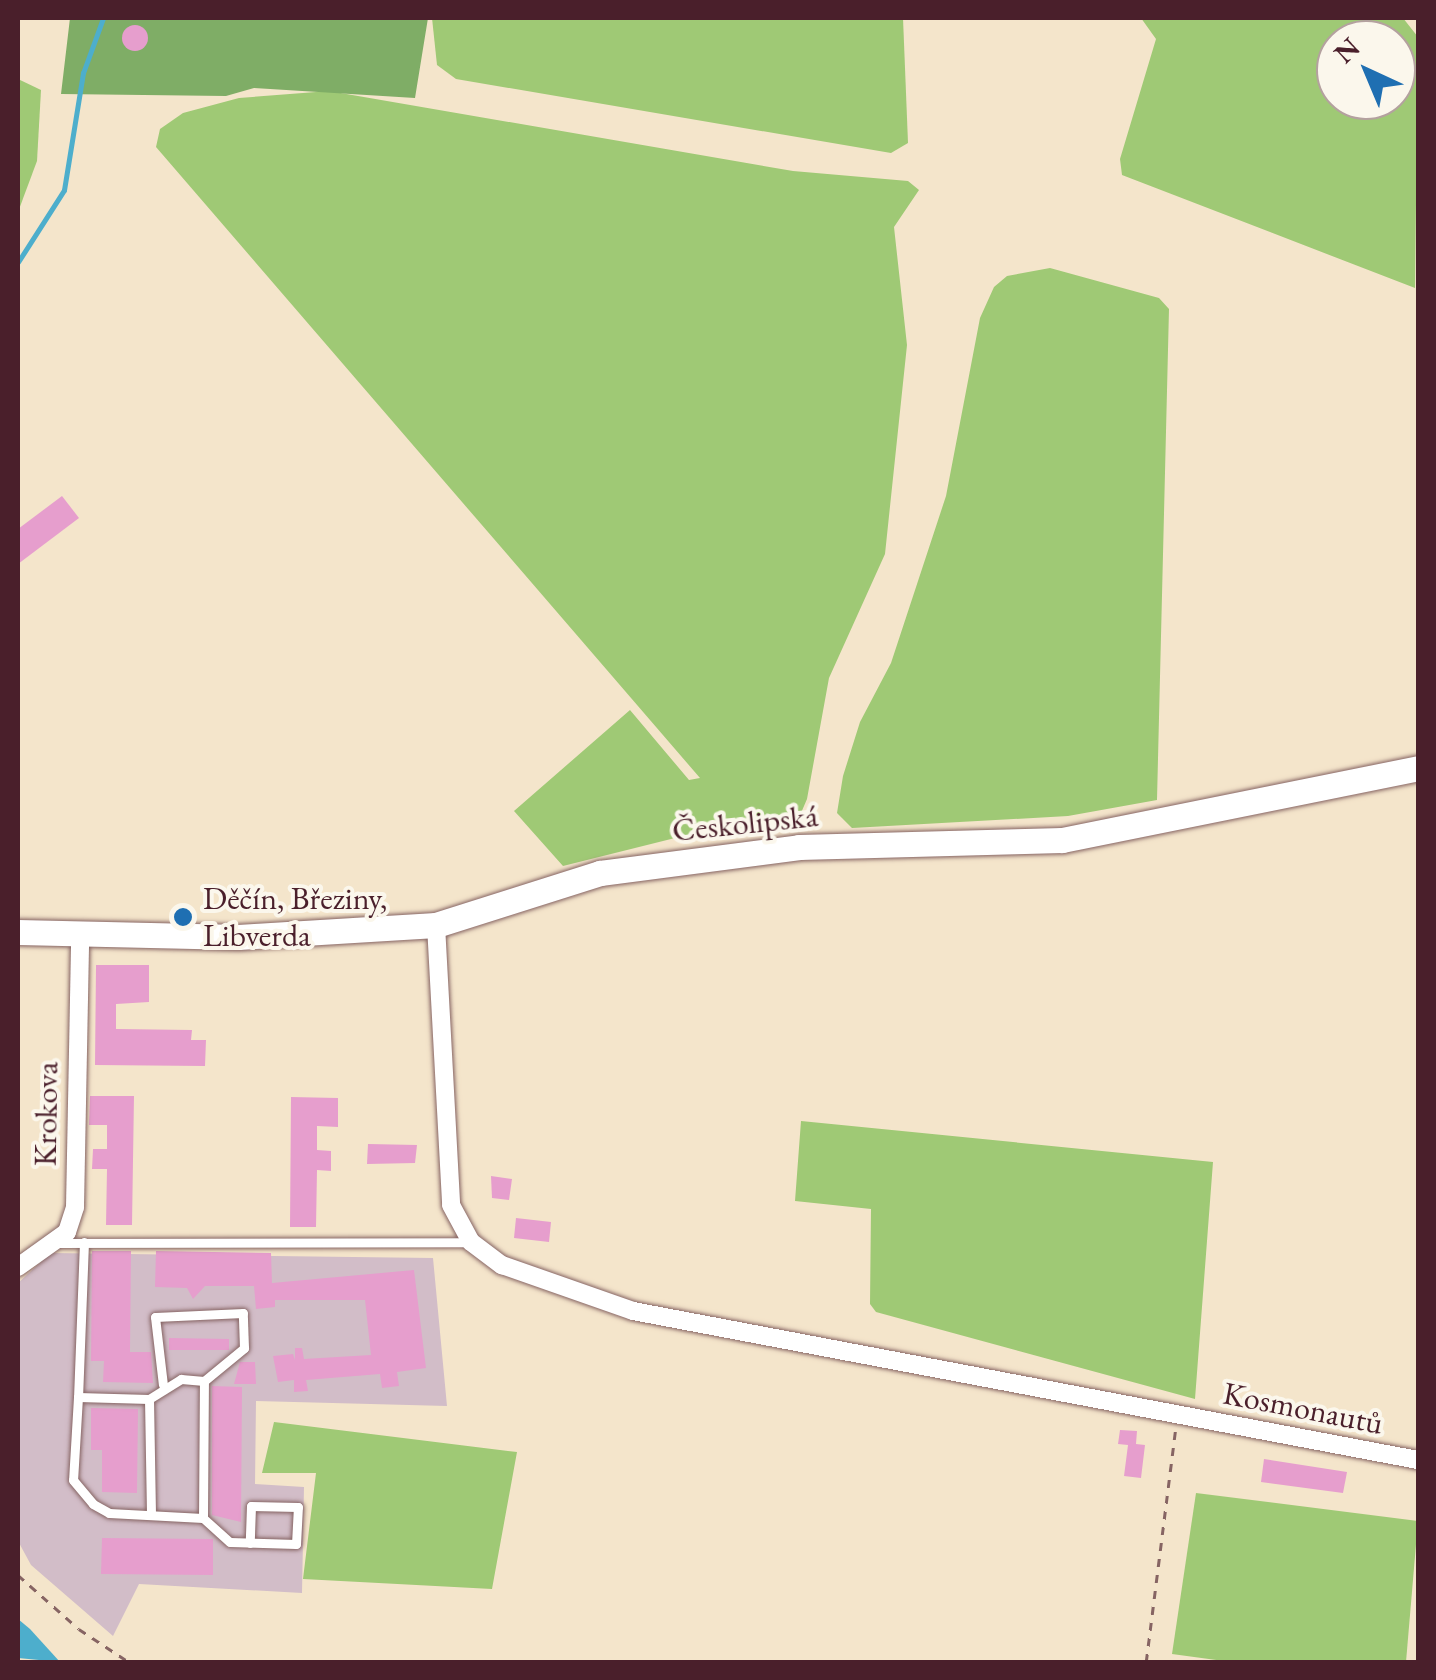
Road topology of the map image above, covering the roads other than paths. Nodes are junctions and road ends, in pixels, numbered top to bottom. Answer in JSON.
{"nodes":[{"id":1,"x":1418,"y":768,"type":"edge"},
{"id":2,"x":436,"y":926,"type":"junction"},
{"id":3,"x":18,"y":932,"type":"edge"},
{"id":4,"x":80,"y":935,"type":"junction"},
{"id":5,"x":84,"y":1242,"type":"junction"},
{"id":6,"x":472,"y":1242,"type":"junction"},
{"id":7,"x":55,"y":1243,"type":"junction"},
{"id":8,"x":18,"y":1267,"type":"edge"},
{"id":9,"x":204,"y":1381,"type":"junction"},
{"id":10,"x":162,"y":1385,"type":"junction"},
{"id":11,"x":78,"y":1397,"type":"junction"},
{"id":12,"x":150,"y":1399,"type":"junction"},
{"id":13,"x":1418,"y":1460,"type":"edge"},
{"id":14,"x":151,"y":1515,"type":"junction"},
{"id":15,"x":204,"y":1518,"type":"junction"},
{"id":16,"x":250,"y":1542,"type":"junction"}],
"edges":[{"from":1,"to":2,"type":"main road","name":"Českolipská"},
{"from":2,"to":4,"type":"main road","name":"Českolipská"},
{"from":2,"to":6,"type":"street"},
{"from":3,"to":4,"type":"main road","name":"Českolipská"},
{"from":4,"to":7,"type":"street","name":"Krokova"},
{"from":5,"to":6,"type":"lane"},
{"from":5,"to":7,"type":"lane"},
{"from":5,"to":11,"type":"lane"},
{"from":6,"to":13,"type":"street","name":"Kosmonautů"},
{"from":7,"to":8,"type":"street"},
{"from":9,"to":10,"type":"lane"},
{"from":9,"to":10,"type":"lane"},
{"from":9,"to":15,"type":"lane"},
{"from":10,"to":12,"type":"lane"},
{"from":11,"to":12,"type":"lane"},
{"from":11,"to":14,"type":"lane"},
{"from":12,"to":14,"type":"lane"},
{"from":14,"to":15,"type":"lane"},
{"from":15,"to":16,"type":"lane"},
{"from":16,"to":16,"type":"lane"}]}
